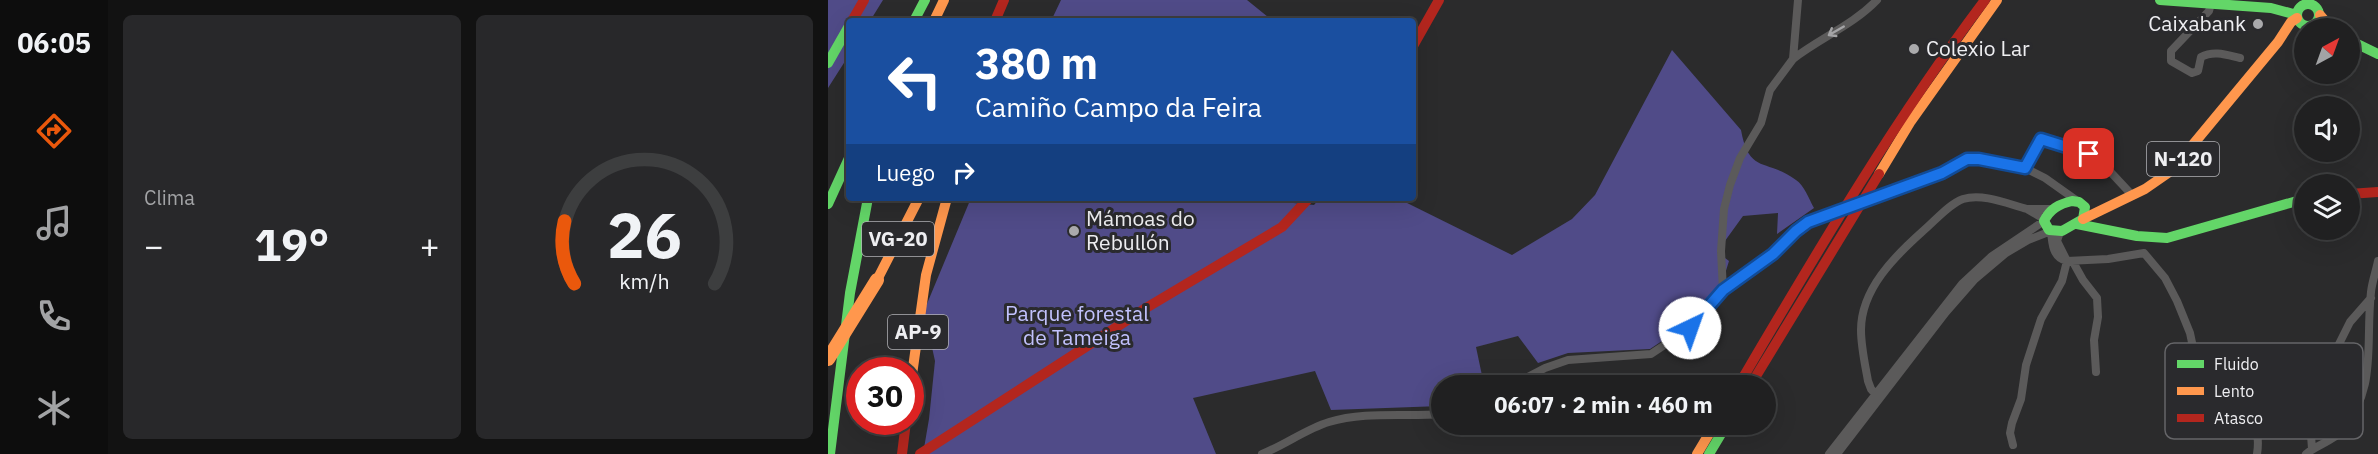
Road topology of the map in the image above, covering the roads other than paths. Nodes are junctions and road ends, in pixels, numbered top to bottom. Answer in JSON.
{"nodes":[{"id":1,"x":864,"y":0,"type":"edge"},
{"id":2,"x":925,"y":0,"type":"edge"},
{"id":3,"x":944,"y":0,"type":"edge"},
{"id":4,"x":1004,"y":0,"type":"edge"},
{"id":5,"x":1439,"y":0,"type":"edge"},
{"id":6,"x":1798,"y":0,"type":"edge"},
{"id":7,"x":1877,"y":0,"type":"edge"},
{"id":8,"x":1985,"y":0,"type":"edge"},
{"id":9,"x":1997,"y":0,"type":"edge"},
{"id":10,"x":2160,"y":0,"type":"edge"},
{"id":11,"x":2211,"y":4,"type":"junction"},
{"id":12,"x":2311,"y":14,"type":"edge"},
{"id":13,"x":854,"y":18,"type":"edge"},
{"id":14,"x":916,"y":18,"type":"edge"},
{"id":15,"x":935,"y":18,"type":"edge"},
{"id":16,"x":998,"y":18,"type":"edge"},
{"id":17,"x":846,"y":31,"type":"edge"},
{"id":18,"x":1416,"y":41,"type":"edge"},
{"id":19,"x":2360,"y":45,"type":"edge"},
{"id":20,"x":2377,"y":53,"type":"edge"},
{"id":21,"x":2240,"y":58,"type":"dead end"},
{"id":22,"x":1794,"y":59,"type":"junction"},
{"id":23,"x":829,"y":60,"type":"edge"},
{"id":24,"x":846,"y":165,"type":"edge"},
{"id":25,"x":2025,"y":168,"type":"junction"},
{"id":26,"x":2060,"y":189,"type":"junction"},
{"id":27,"x":2378,"y":192,"type":"edge"},
{"id":28,"x":2360,"y":193,"type":"edge"},
{"id":29,"x":2132,"y":195,"type":"junction"},
{"id":30,"x":867,"y":201,"type":"edge"},
{"id":31,"x":917,"y":201,"type":"edge"},
{"id":32,"x":947,"y":201,"type":"edge"},
{"id":33,"x":1306,"y":201,"type":"edge"},
{"id":34,"x":2294,"y":202,"type":"edge"},
{"id":35,"x":828,"y":204,"type":"edge"},
{"id":36,"x":2027,"y":209,"type":"junction"},
{"id":37,"x":2087,"y":215,"type":"junction"},
{"id":38,"x":2052,"y":219,"type":"junction"},
{"id":39,"x":2033,"y":238,"type":"junction"},
{"id":40,"x":2056,"y":254,"type":"junction"},
{"id":41,"x":2378,"y":261,"type":"edge"},
{"id":42,"x":2070,"y":262,"type":"junction"},
{"id":43,"x":1723,"y":290,"type":"junction"},
{"id":44,"x":2371,"y":298,"type":"junction"},
{"id":45,"x":2192,"y":343,"type":"edge"},
{"id":46,"x":2340,"y":343,"type":"edge"},
{"id":47,"x":914,"y":357,"type":"edge"},
{"id":48,"x":828,"y":359,"type":"edge"},
{"id":49,"x":2096,"y":372,"type":"dead end"},
{"id":50,"x":1532,"y":375,"type":"edge"},
{"id":51,"x":1745,"y":375,"type":"edge"},
{"id":52,"x":1757,"y":375,"type":"edge"},
{"id":53,"x":1877,"y":396,"type":"junction"},
{"id":54,"x":2363,"y":398,"type":"edge"},
{"id":55,"x":1431,"y":415,"type":"edge"},
{"id":56,"x":904,"y":435,"type":"edge"},
{"id":57,"x":1708,"y":435,"type":"edge"},
{"id":58,"x":1720,"y":435,"type":"edge"},
{"id":59,"x":2256,"y":439,"type":"edge"},
{"id":60,"x":2330,"y":439,"type":"edge"},
{"id":61,"x":2013,"y":445,"type":"dead end"},
{"id":62,"x":2309,"y":452,"type":"edge"},
{"id":63,"x":830,"y":454,"type":"edge"},
{"id":64,"x":902,"y":454,"type":"edge"},
{"id":65,"x":920,"y":454,"type":"edge"},
{"id":66,"x":1262,"y":454,"type":"edge"},
{"id":67,"x":1697,"y":454,"type":"edge"},
{"id":68,"x":1709,"y":454,"type":"edge"},
{"id":69,"x":1829,"y":454,"type":"edge"},
{"id":70,"x":1837,"y":454,"type":"edge"},
{"id":71,"x":2257,"y":454,"type":"edge"}],
"edges":[{"from":1,"to":13,"type":"main road"},
{"from":2,"to":14,"type":"main road"},
{"from":3,"to":15,"type":"main road"},
{"from":4,"to":16,"type":"main road"},
{"from":5,"to":18,"type":"main road"},
{"from":6,"to":22,"type":"street"},
{"from":7,"to":22,"type":"street","one_way":true},
{"from":8,"to":51,"type":"main road"},
{"from":9,"to":52,"type":"main road"},
{"from":10,"to":11,"type":"main road"},
{"from":11,"to":12,"type":"main road"},
{"from":11,"to":21,"type":"street"},
{"from":12,"to":29,"type":"main road","number":"N-120"},
{"from":17,"to":23,"type":"main road"},
{"from":19,"to":20,"type":"main road"},
{"from":22,"to":43,"type":"street"},
{"from":24,"to":35,"type":"main road"},
{"from":25,"to":26,"type":"street"},
{"from":25,"to":29,"type":"street"},
{"from":25,"to":43,"type":"street","bridge":true},
{"from":26,"to":37,"type":"street"},
{"from":26,"to":38,"type":"street"},
{"from":27,"to":28,"type":"main road"},
{"from":29,"to":37,"type":"main road","number":"N-120"},
{"from":30,"to":63,"type":"main road"},
{"from":31,"to":48,"type":"main road","number":"VG-20","bridge":true},
{"from":32,"to":47,"type":"main road","number":"AP-9"},
{"from":33,"to":65,"type":"main road"},
{"from":34,"to":37,"type":"main road"},
{"from":36,"to":38,"type":"street"},
{"from":36,"to":38,"type":"street"},
{"from":36,"to":53,"type":"street"},
{"from":37,"to":38,"type":"main road"},
{"from":37,"to":38,"type":"main road"},
{"from":38,"to":39,"type":"street"},
{"from":38,"to":40,"type":"street"},
{"from":38,"to":42,"type":"street"},
{"from":38,"to":53,"type":"street"},
{"from":39,"to":40,"type":"street"},
{"from":39,"to":53,"type":"street"},
{"from":40,"to":42,"type":"street"},
{"from":41,"to":44,"type":"street"},
{"from":42,"to":45,"type":"street"},
{"from":42,"to":49,"type":"street"},
{"from":42,"to":61,"type":"street"},
{"from":43,"to":50,"type":"street"},
{"from":44,"to":46,"type":"street"},
{"from":44,"to":54,"type":"street"},
{"from":53,"to":69,"type":"street"},
{"from":53,"to":70,"type":"street"},
{"from":55,"to":66,"type":"street"},
{"from":56,"to":64,"type":"main road"},
{"from":57,"to":67,"type":"main road"},
{"from":58,"to":68,"type":"main road"},
{"from":59,"to":71,"type":"street"},
{"from":60,"to":62,"type":"street"}]}
